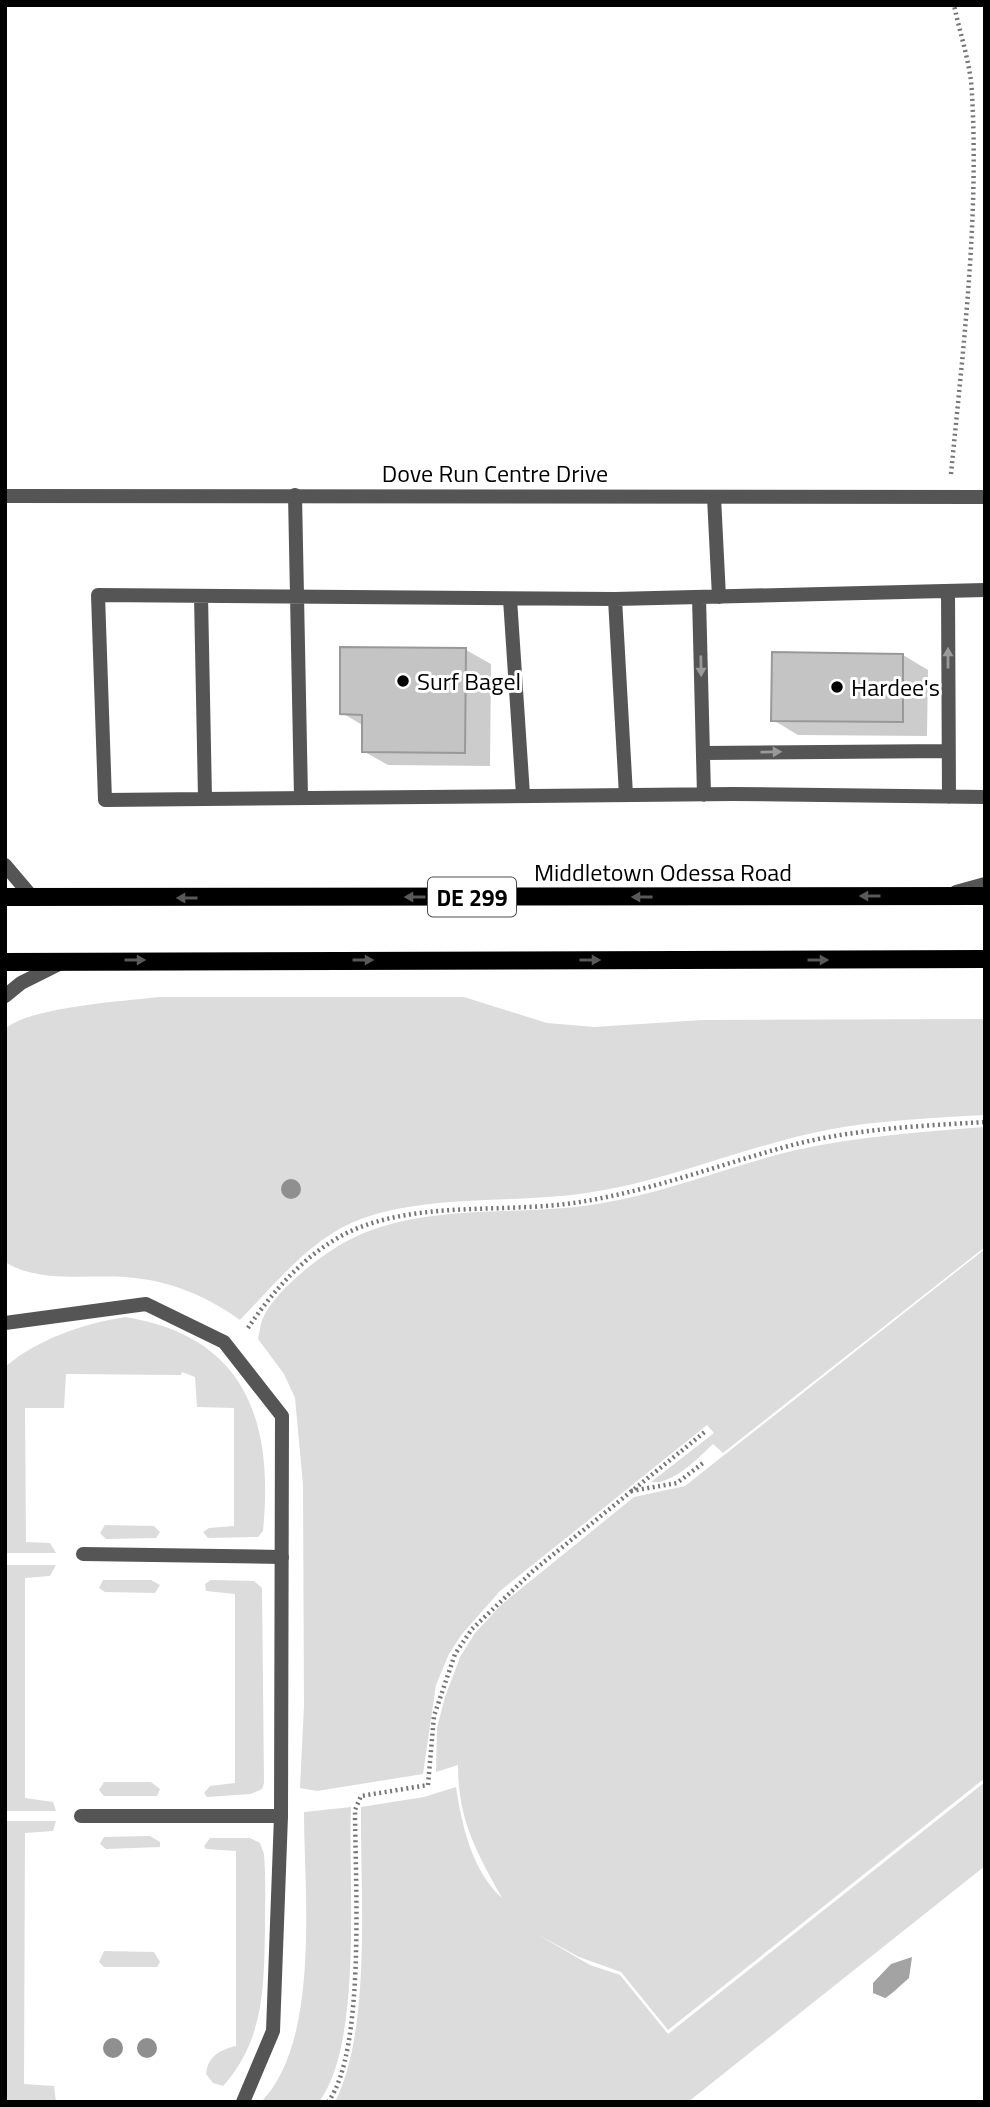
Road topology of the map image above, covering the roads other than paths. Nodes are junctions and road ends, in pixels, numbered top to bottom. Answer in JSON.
{"nodes":[{"id":1,"x":295,"y":495,"type":"junction"},
{"id":2,"x":5,"y":496,"type":"edge"},
{"id":3,"x":714,"y":497,"type":"junction"},
{"id":4,"x":985,"y":497,"type":"edge"},
{"id":5,"x":985,"y":590,"type":"edge"},
{"id":6,"x":948,"y":591,"type":"junction"},
{"id":7,"x":201,"y":596,"type":"junction"},
{"id":8,"x":295,"y":597,"type":"junction"},
{"id":9,"x":699,"y":597,"type":"junction"},
{"id":10,"x":719,"y":597,"type":"junction"},
{"id":11,"x":615,"y":598,"type":"junction"},
{"id":12,"x":510,"y":599,"type":"junction"},
{"id":13,"x":948,"y":751,"type":"junction"},
{"id":14,"x":703,"y":753,"type":"junction"},
{"id":15,"x":704,"y":794,"type":"junction"},
{"id":16,"x":626,"y":795,"type":"junction"},
{"id":17,"x":523,"y":796,"type":"junction"},
{"id":18,"x":301,"y":797,"type":"junction"},
{"id":19,"x":949,"y":797,"type":"junction"},
{"id":20,"x":985,"y":797,"type":"edge"},
{"id":21,"x":205,"y":798,"type":"junction"},
{"id":22,"x":5,"y":865,"type":"edge"},
{"id":23,"x":985,"y":884,"type":"edge"},
{"id":24,"x":938,"y":896,"type":"junction"},
{"id":25,"x":985,"y":896,"type":"edge"},
{"id":26,"x":5,"y":897,"type":"edge"},
{"id":27,"x":33,"y":898,"type":"junction"},
{"id":28,"x":67,"y":960,"type":"junction"},
{"id":29,"x":985,"y":960,"type":"edge"},
{"id":30,"x":5,"y":961,"type":"edge"},
{"id":31,"x":5,"y":996,"type":"edge"},
{"id":32,"x":5,"y":1323,"type":"edge"},
{"id":33,"x":83,"y":1554,"type":"dead end"},
{"id":34,"x":282,"y":1558,"type":"junction"},
{"id":35,"x":81,"y":1816,"type":"dead end"},
{"id":36,"x":281,"y":1816,"type":"junction"},
{"id":37,"x":243,"y":2102,"type":"edge"}],
"edges":[{"from":1,"to":2,"type":"street","name":"Dove Run Centre Drive"},
{"from":1,"to":3,"type":"street","name":"Dove Run Centre Drive"},
{"from":1,"to":8,"type":"street"},
{"from":3,"to":4,"type":"street","name":"Dove Run Centre Drive"},
{"from":3,"to":10,"type":"street"},
{"from":5,"to":6,"type":"street"},
{"from":6,"to":10,"type":"street"},
{"from":13,"to":6,"type":"street","one_way":true},
{"from":7,"to":8,"type":"street"},
{"from":7,"to":21,"type":"street"},
{"from":7,"to":21,"type":"street"},
{"from":8,"to":12,"type":"street"},
{"from":8,"to":18,"type":"street"},
{"from":9,"to":10,"type":"street"},
{"from":9,"to":11,"type":"street"},
{"from":9,"to":14,"type":"street","one_way":true},
{"from":11,"to":12,"type":"street"},
{"from":11,"to":16,"type":"street"},
{"from":12,"to":17,"type":"street"},
{"from":14,"to":13,"type":"street","one_way":true},
{"from":13,"to":19,"type":"street"},
{"from":14,"to":15,"type":"street"},
{"from":15,"to":16,"type":"street"},
{"from":15,"to":19,"type":"street"},
{"from":16,"to":17,"type":"street"},
{"from":17,"to":18,"type":"street"},
{"from":18,"to":21,"type":"street"},
{"from":19,"to":20,"type":"street"},
{"from":22,"to":27,"type":"street"},
{"from":23,"to":24,"type":"street"},
{"from":24,"to":25,"type":"main road","name":"Middletown Odessa Road","number":"DE 299"},
{"from":24,"to":27,"type":"main road","name":"Middletown Odessa Road","number":"DE 299","one_way":true},
{"from":26,"to":27,"type":"main road","name":"Middletown Odessa Road","number":"DE 299"},
{"from":28,"to":29,"type":"main road","one_way":true},
{"from":28,"to":30,"type":"main road"},
{"from":28,"to":31,"type":"street"},
{"from":32,"to":34,"type":"street"},
{"from":33,"to":34,"type":"street"},
{"from":34,"to":36,"type":"street"},
{"from":35,"to":36,"type":"street"},
{"from":36,"to":37,"type":"street"}]}
